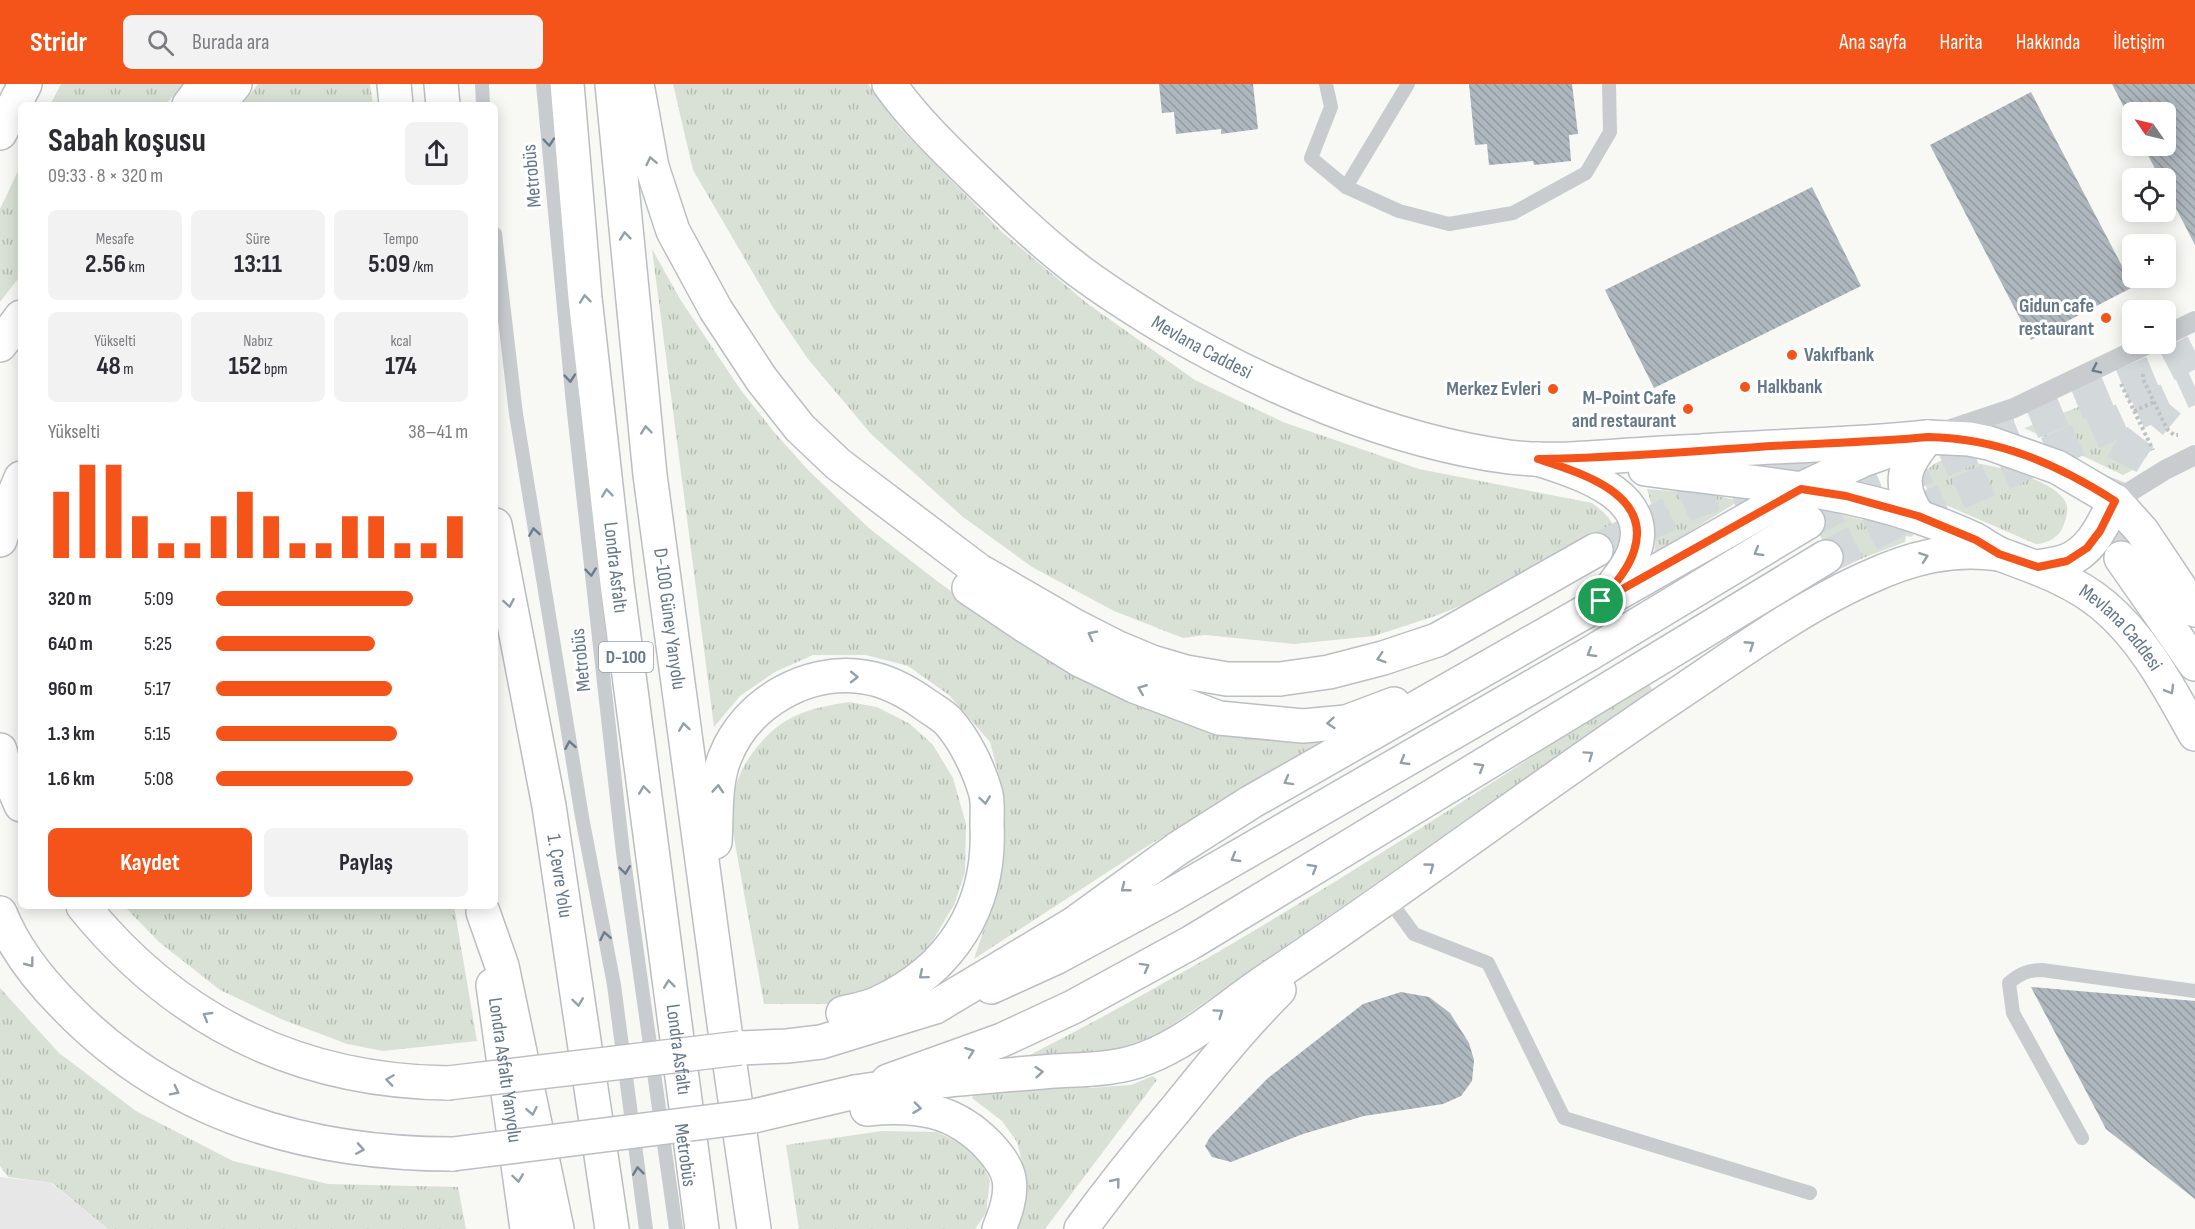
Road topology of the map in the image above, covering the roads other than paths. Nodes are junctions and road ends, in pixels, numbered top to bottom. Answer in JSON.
{"nodes":[{"id":1,"x":25,"y":84,"type":"edge"},
{"id":2,"x":205,"y":84,"type":"edge"},
{"id":3,"x":235,"y":84,"type":"edge"},
{"id":4,"x":394,"y":84,"type":"edge"},
{"id":5,"x":441,"y":84,"type":"edge"},
{"id":6,"x":482,"y":84,"type":"edge"},
{"id":7,"x":543,"y":84,"type":"edge"},
{"id":8,"x":567,"y":84,"type":"edge"},
{"id":9,"x":612,"y":84,"type":"edge"},
{"id":10,"x":637,"y":84,"type":"edge"},
{"id":11,"x":889,"y":84,"type":"edge"},
{"id":12,"x":1326,"y":84,"type":"edge"},
{"id":13,"x":1408,"y":84,"type":"edge"},
{"id":14,"x":1609,"y":84,"type":"edge"},
{"id":15,"x":191,"y":102,"type":"edge"},
{"id":16,"x":220,"y":102,"type":"edge"},
{"id":17,"x":396,"y":102,"type":"edge"},
{"id":18,"x":443,"y":102,"type":"edge"},
{"id":19,"x":483,"y":102,"type":"edge"},
{"id":20,"x":0,"y":133,"type":"edge"},
{"id":21,"x":1346,"y":187,"type":"junction"},
{"id":22,"x":498,"y":260,"type":"edge"},
{"id":23,"x":18,"y":321,"type":"edge"},
{"id":24,"x":2195,"y":321,"type":"edge"},
{"id":25,"x":2176,"y":330,"type":"edge"},
{"id":26,"x":0,"y":345,"type":"edge"},
{"id":27,"x":2127,"y":354,"type":"edge"},
{"id":28,"x":1928,"y":437,"type":"junction"},
{"id":29,"x":2195,"y":455,"type":"edge"},
{"id":30,"x":1538,"y":459,"type":"junction"},
{"id":31,"x":1594,"y":459,"type":"junction"},
{"id":32,"x":838,"y":464,"type":"junction"},
{"id":33,"x":18,"y":485,"type":"edge"},
{"id":34,"x":1801,"y":489,"type":"junction"},
{"id":35,"x":2115,"y":501,"type":"junction"},
{"id":36,"x":1918,"y":516,"type":"junction"},
{"id":37,"x":1808,"y":522,"type":"tunnel mouth"},
{"id":38,"x":0,"y":540,"type":"edge"},
{"id":39,"x":498,"y":541,"type":"edge"},
{"id":40,"x":1596,"y":550,"type":"tunnel mouth"},
{"id":41,"x":1999,"y":554,"type":"junction"},
{"id":42,"x":1826,"y":557,"type":"tunnel mouth"},
{"id":43,"x":2121,"y":558,"type":"tunnel mouth"},
{"id":44,"x":2038,"y":567,"type":"junction"},
{"id":45,"x":1601,"y":601,"type":"junction"},
{"id":46,"x":2195,"y":610,"type":"edge"},
{"id":47,"x":1522,"y":648,"type":"junction"},
{"id":48,"x":2195,"y":664,"type":"edge"},
{"id":49,"x":2195,"y":734,"type":"edge"},
{"id":50,"x":0,"y":750,"type":"edge"},
{"id":51,"x":18,"y":799,"type":"edge"},
{"id":52,"x":1387,"y":897,"type":"junction"},
{"id":53,"x":85,"y":909,"type":"edge"},
{"id":54,"x":483,"y":909,"type":"edge"},
{"id":55,"x":709,"y":910,"type":"junction"},
{"id":56,"x":0,"y":914,"type":"edge"},
{"id":57,"x":1331,"y":938,"type":"junction"},
{"id":58,"x":2195,"y":991,"type":"edge"},
{"id":59,"x":935,"y":1007,"type":"junction"},
{"id":60,"x":740,"y":1048,"type":"junction"},
{"id":61,"x":855,"y":1092,"type":"junction"},
{"id":62,"x":754,"y":1116,"type":"junction"},
{"id":63,"x":2082,"y":1138,"type":"dead end"},
{"id":64,"x":743,"y":1154,"type":"junction"},
{"id":65,"x":1810,"y":1193,"type":"dead end"},
{"id":66,"x":527,"y":1229,"type":"edge"},
{"id":67,"x":557,"y":1229,"type":"edge"},
{"id":68,"x":612,"y":1229,"type":"edge"},
{"id":69,"x":646,"y":1229,"type":"edge"},
{"id":70,"x":676,"y":1229,"type":"edge"},
{"id":71,"x":702,"y":1229,"type":"edge"},
{"id":72,"x":754,"y":1229,"type":"edge"},
{"id":73,"x":776,"y":1229,"type":"edge"},
{"id":74,"x":999,"y":1229,"type":"edge"},
{"id":75,"x":1081,"y":1229,"type":"edge"}],
"edges":[{"from":1,"to":20,"type":"main road"},
{"from":2,"to":15,"type":"main road"},
{"from":3,"to":16,"type":"main road"},
{"from":4,"to":17,"type":"main road"},
{"from":5,"to":18,"type":"main road"},
{"from":6,"to":19,"type":"lane"},
{"from":7,"to":70,"type":"lane","name":"Metrobüs","one_way":true},
{"from":71,"to":8,"type":"main road","name":"Londra Asfaltı","number":"D-100","one_way":true},
{"from":55,"to":9,"type":"main road","name":"D-100 Güney Yanyolu","one_way":true},
{"from":32,"to":10,"type":"main road","one_way":true},
{"from":11,"to":30,"type":"main road","name":"Mevlana Caddesi"},
{"from":12,"to":21,"type":"lane"},
{"from":13,"to":21,"type":"lane"},
{"from":14,"to":21,"type":"lane"},
{"from":69,"to":22,"type":"lane","one_way":true},
{"from":23,"to":26,"type":"main road"},
{"from":24,"to":25,"type":"street"},
{"from":27,"to":28,"type":"street","one_way":true},
{"from":28,"to":31,"type":"main road","name":"Mevlana Caddesi"},
{"from":28,"to":34,"type":"main road"},
{"from":28,"to":35,"type":"main road"},
{"from":28,"to":36,"type":"main road"},
{"from":29,"to":35,"type":"street"},
{"from":30,"to":31,"type":"main road","name":"Mevlana Caddesi"},
{"from":30,"to":45,"type":"main road"},
{"from":31,"to":34,"type":"main road","name":"Mevlana Caddesi"},
{"from":40,"to":32,"type":"main road","one_way":true},
{"from":47,"to":32,"type":"main road","one_way":true},
{"from":33,"to":38,"type":"main road"},
{"from":34,"to":36,"type":"main road","name":"Mevlana Caddesi"},
{"from":34,"to":45,"type":"main road"},
{"from":35,"to":44,"type":"main road"},
{"from":35,"to":46,"type":"main road"},
{"from":36,"to":41,"type":"main road","name":"Mevlana Caddesi"},
{"from":37,"to":59,"type":"main road","one_way":true},
{"from":39,"to":68,"type":"main road","name":"1. Çevre Yolu","one_way":true},
{"from":41,"to":44,"type":"main road","name":"Mevlana Caddesi"},
{"from":52,"to":41,"type":"main road","one_way":true},
{"from":61,"to":42,"type":"main road","one_way":true},
{"from":43,"to":48,"type":"main road"},
{"from":44,"to":49,"type":"main road","name":"Mevlana Caddesi","one_way":true},
{"from":45,"to":47,"type":"main road"},
{"from":47,"to":59,"type":"main road","one_way":true},
{"from":50,"to":51,"type":"main road"},
{"from":52,"to":57,"type":"main road"},
{"from":52,"to":65,"type":"lane"},
{"from":60,"to":53,"type":"main road","one_way":true,"bridge":true},
{"from":54,"to":66,"type":"main road","name":"Londra Asfaltı Yanyolu","one_way":true},
{"from":54,"to":67,"type":"main road","one_way":true},
{"from":55,"to":60,"type":"main road","one_way":true},
{"from":55,"to":64,"type":"main road","name":"D-100 Güney Yanyolu"},
{"from":56,"to":62,"type":"main road","one_way":true,"bridge":true},
{"from":61,"to":57,"type":"main road","one_way":true},
{"from":75,"to":57,"type":"main road","one_way":true},
{"from":58,"to":63,"type":"lane"},
{"from":59,"to":60,"type":"main road"},
{"from":61,"to":62,"type":"main road"},
{"from":62,"to":74,"type":"main road","one_way":true},
{"from":64,"to":72,"type":"main road","name":"D-100 Güney Yanyolu"},
{"from":64,"to":73,"type":"main road"}]}
